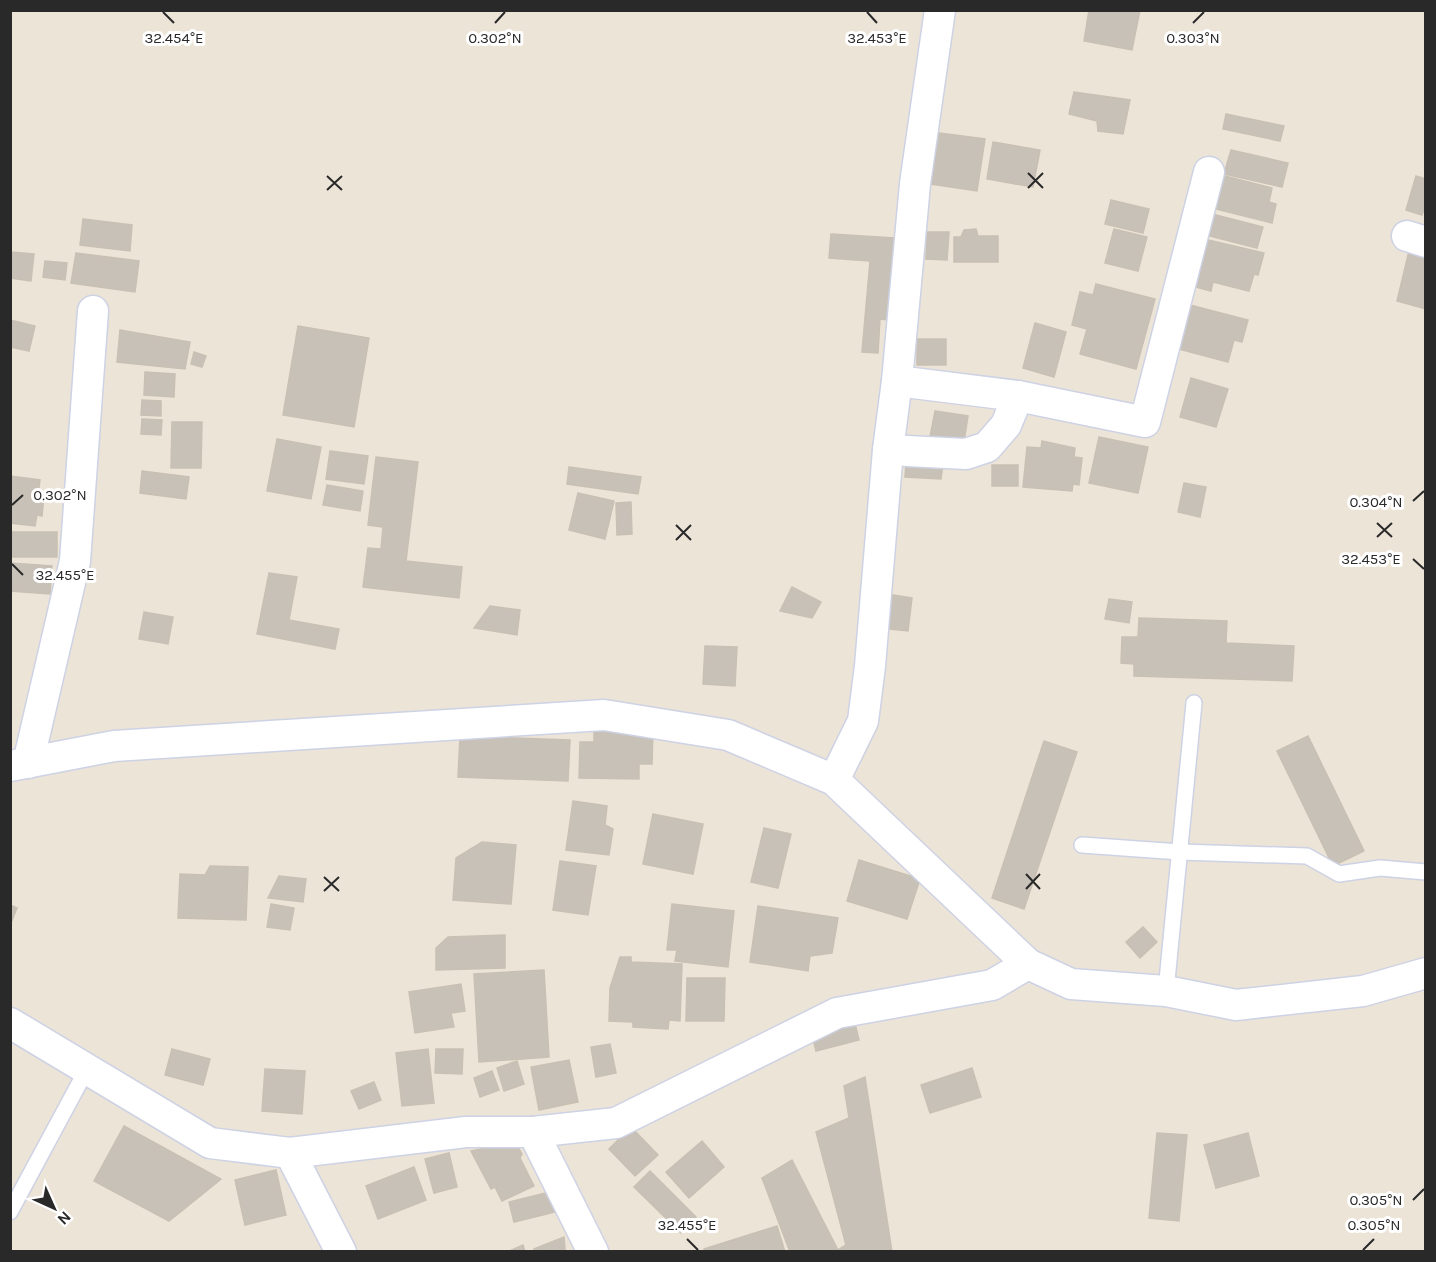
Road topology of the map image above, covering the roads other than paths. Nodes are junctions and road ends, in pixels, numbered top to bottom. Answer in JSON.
{"nodes":[{"id":1,"x":940,"y":10,"type":"edge"},
{"id":2,"x":1209,"y":172,"type":"dead end"},
{"id":3,"x":93,"y":311,"type":"dead end"},
{"id":4,"x":897,"y":381,"type":"junction"},
{"id":5,"x":1018,"y":396,"type":"junction"},
{"id":6,"x":888,"y":450,"type":"junction"},
{"id":7,"x":1194,"y":703,"type":"dead end"},
{"id":8,"x":19,"y":765,"type":"edge"},
{"id":9,"x":834,"y":780,"type":"junction"},
{"id":10,"x":1082,"y":845,"type":"dead end"},
{"id":11,"x":1180,"y":852,"type":"junction"},
{"id":12,"x":1425,"y":872,"type":"edge"},
{"id":13,"x":1028,"y":964,"type":"junction"},
{"id":14,"x":1425,"y":973,"type":"edge"},
{"id":15,"x":1166,"y":991,"type":"junction"},
{"id":16,"x":10,"y":1023,"type":"edge"},
{"id":17,"x":87,"y":1069,"type":"junction"},
{"id":18,"x":533,"y":1132,"type":"junction"},
{"id":19,"x":290,"y":1153,"type":"junction"},
{"id":20,"x":10,"y":1212,"type":"edge"},
{"id":21,"x":341,"y":1251,"type":"edge"},
{"id":22,"x":593,"y":1251,"type":"edge"}],
"edges":[{"from":1,"to":4,"type":"street"},
{"from":2,"to":5,"type":"street"},
{"from":3,"to":8,"type":"street"},
{"from":4,"to":5,"type":"street"},
{"from":4,"to":6,"type":"street"},
{"from":5,"to":6,"type":"street"},
{"from":6,"to":9,"type":"street"},
{"from":7,"to":11,"type":"lane"},
{"from":8,"to":9,"type":"street"},
{"from":9,"to":13,"type":"street"},
{"from":10,"to":11,"type":"lane"},
{"from":11,"to":12,"type":"lane"},
{"from":11,"to":15,"type":"lane"},
{"from":13,"to":15,"type":"street"},
{"from":13,"to":18,"type":"street"},
{"from":14,"to":15,"type":"street"},
{"from":16,"to":17,"type":"street"},
{"from":17,"to":19,"type":"street"},
{"from":17,"to":20,"type":"lane"},
{"from":18,"to":19,"type":"street"},
{"from":18,"to":22,"type":"street"},
{"from":19,"to":21,"type":"street"}]}
